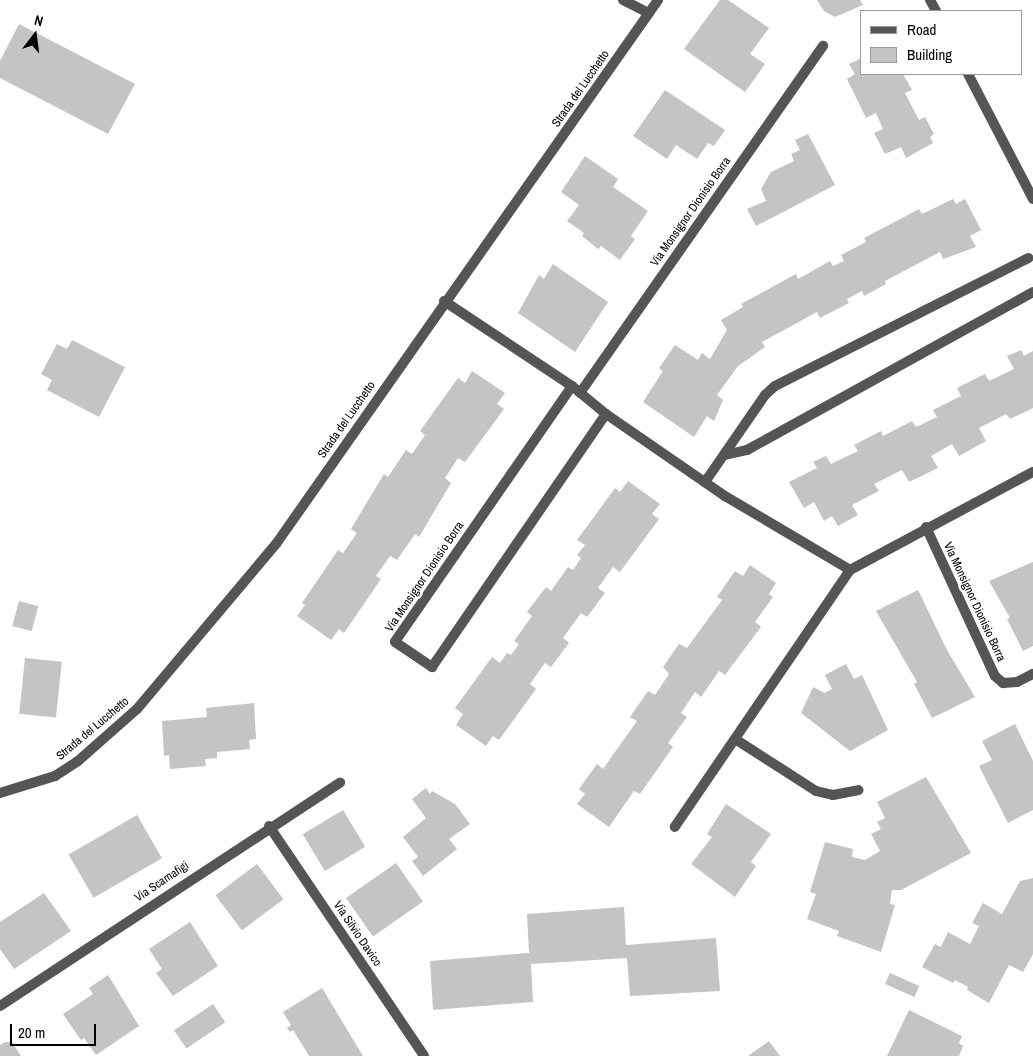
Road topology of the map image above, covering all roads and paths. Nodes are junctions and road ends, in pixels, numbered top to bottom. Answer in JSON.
{"nodes":[{"id":1,"x":623,"y":0,"type":"edge"},
{"id":2,"x":658,"y":0,"type":"edge"},
{"id":3,"x":649,"y":13,"type":"junction"},
{"id":4,"x":823,"y":46,"type":"dead end"},
{"id":5,"x":969,"y":75,"type":"edge"},
{"id":6,"x":1033,"y":199,"type":"edge"},
{"id":7,"x":1028,"y":258,"type":"dead end"},
{"id":8,"x":1033,"y":292,"type":"edge"},
{"id":9,"x":444,"y":302,"type":"junction"},
{"id":10,"x":576,"y":389,"type":"junction"},
{"id":11,"x":606,"y":414,"type":"junction"},
{"id":12,"x":725,"y":455,"type":"junction"},
{"id":13,"x":1033,"y":472,"type":"edge"},
{"id":14,"x":705,"y":482,"type":"junction"},
{"id":15,"x":926,"y":527,"type":"junction"},
{"id":16,"x":850,"y":570,"type":"junction"},
{"id":17,"x":1033,"y":674,"type":"edge"},
{"id":18,"x":735,"y":739,"type":"junction"},
{"id":19,"x":340,"y":783,"type":"dead end"},
{"id":20,"x":860,"y":790,"type":"dead end"},
{"id":21,"x":0,"y":793,"type":"edge"},
{"id":22,"x":269,"y":826,"type":"junction"},
{"id":23,"x":675,"y":827,"type":"dead end"},
{"id":24,"x":0,"y":1006,"type":"edge"},
{"id":25,"x":424,"y":1056,"type":"edge"}],
"edges":[{"from":1,"to":3,"type":"street"},
{"from":2,"to":3,"type":"street","name":"Strada del Lucchetto"},
{"from":3,"to":9,"type":"street","name":"Strada del Lucchetto"},
{"from":4,"to":10,"type":"street","name":"Via Monsignor Dionisio Borra"},
{"from":5,"to":6,"type":"street"},
{"from":7,"to":12,"type":"street"},
{"from":8,"to":12,"type":"street"},
{"from":9,"to":10,"type":"street"},
{"from":9,"to":21,"type":"street","name":"Strada del Lucchetto"},
{"from":10,"to":11,"type":"street"},
{"from":10,"to":11,"type":"street","name":"Via Monsignor Dionisio Borra"},
{"from":11,"to":14,"type":"street"},
{"from":12,"to":14,"type":"street"},
{"from":13,"to":15,"type":"street"},
{"from":14,"to":16,"type":"street"},
{"from":15,"to":16,"type":"street"},
{"from":15,"to":17,"type":"street","name":"Via Monsignor Dionisio Borra"},
{"from":16,"to":18,"type":"street"},
{"from":18,"to":20,"type":"street"},
{"from":18,"to":23,"type":"street"},
{"from":19,"to":22,"type":"street","name":"Via Scarnafigi"},
{"from":22,"to":24,"type":"street","name":"Via Scarnafigi"},
{"from":22,"to":25,"type":"street","name":"Via Silvio Davico"}]}
